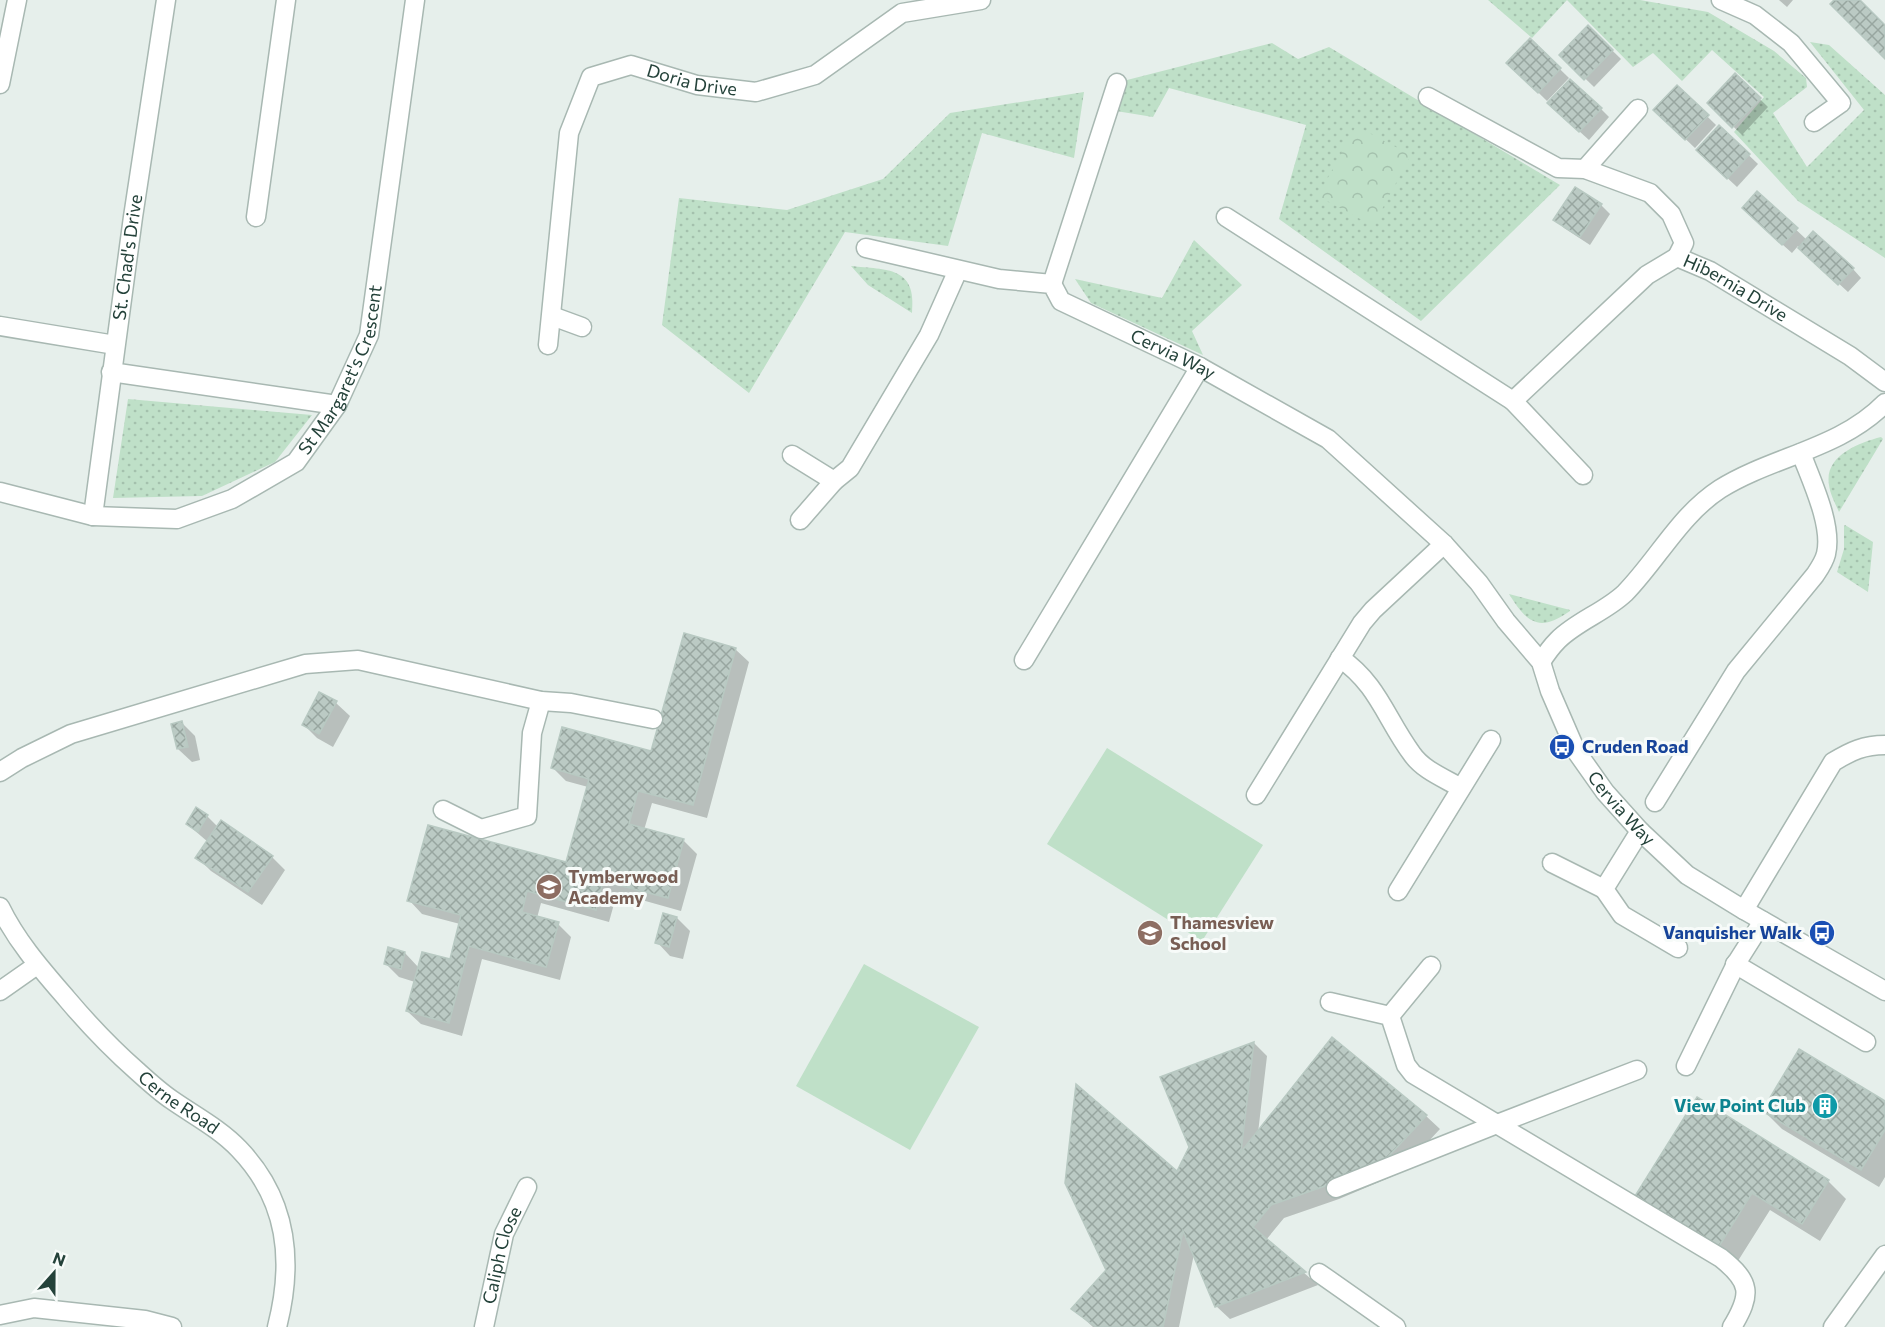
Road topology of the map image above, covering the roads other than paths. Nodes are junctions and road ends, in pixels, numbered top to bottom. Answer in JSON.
{"nodes":[{"id":1,"x":17,"y":0,"type":"edge"},
{"id":2,"x":166,"y":0,"type":"edge"},
{"id":3,"x":286,"y":0,"type":"edge"},
{"id":4,"x":416,"y":0,"type":"edge"},
{"id":5,"x":981,"y":0,"type":"edge"},
{"id":6,"x":1721,"y":0,"type":"edge"},
{"id":7,"x":1116,"y":83,"type":"dead end"},
{"id":8,"x":0,"y":84,"type":"edge"},
{"id":9,"x":1428,"y":97,"type":"dead end"},
{"id":10,"x":1638,"y":109,"type":"dead end"},
{"id":11,"x":1814,"y":122,"type":"dead end"},
{"id":12,"x":1585,"y":169,"type":"junction"},
{"id":13,"x":256,"y":217,"type":"dead end"},
{"id":14,"x":1226,"y":217,"type":"dead end"},
{"id":15,"x":866,"y":248,"type":"dead end"},
{"id":16,"x":1677,"y":257,"type":"junction"},
{"id":17,"x":958,"y":270,"type":"junction"},
{"id":18,"x":1052,"y":284,"type":"junction"},
{"id":19,"x":552,"y":316,"type":"junction"},
{"id":20,"x":0,"y":326,"type":"edge"},
{"id":21,"x":582,"y":327,"type":"dead end"},
{"id":22,"x":115,"y":345,"type":"junction"},
{"id":23,"x":548,"y":345,"type":"dead end"},
{"id":24,"x":1200,"y":367,"type":"junction"},
{"id":25,"x":111,"y":372,"type":"junction"},
{"id":26,"x":1885,"y":382,"type":"edge"},
{"id":27,"x":1513,"y":401,"type":"junction"},
{"id":28,"x":337,"y":405,"type":"junction"},
{"id":29,"x":1883,"y":408,"type":"edge"},
{"id":30,"x":1801,"y":453,"type":"junction"},
{"id":31,"x":792,"y":455,"type":"dead end"},
{"id":32,"x":1583,"y":475,"type":"dead end"},
{"id":33,"x":834,"y":481,"type":"junction"},
{"id":34,"x":0,"y":492,"type":"edge"},
{"id":35,"x":93,"y":516,"type":"junction"},
{"id":36,"x":800,"y":520,"type":"dead end"},
{"id":37,"x":1444,"y":544,"type":"junction"},
{"id":38,"x":1340,"y":658,"type":"junction"},
{"id":39,"x":1024,"y":660,"type":"dead end"},
{"id":40,"x":1541,"y":662,"type":"junction"},
{"id":41,"x":541,"y":701,"type":"junction"},
{"id":42,"x":653,"y":719,"type":"dead end"},
{"id":43,"x":1491,"y":740,"type":"dead end"},
{"id":44,"x":1877,"y":745,"type":"edge"},
{"id":45,"x":0,"y":772,"type":"edge"},
{"id":46,"x":1461,"y":788,"type":"junction"},
{"id":47,"x":1256,"y":795,"type":"dead end"},
{"id":48,"x":1655,"y":802,"type":"dead end"},
{"id":49,"x":442,"y":810,"type":"dead end"},
{"id":50,"x":1640,"y":831,"type":"junction"},
{"id":51,"x":1552,"y":863,"type":"dead end"},
{"id":52,"x":1604,"y":889,"type":"junction"},
{"id":53,"x":1398,"y":891,"type":"dead end"},
{"id":54,"x":0,"y":907,"type":"edge"},
{"id":55,"x":1744,"y":910,"type":"junction"},
{"id":56,"x":1763,"y":921,"type":"junction"},
{"id":57,"x":1678,"y":948,"type":"dead end"},
{"id":58,"x":1736,"y":964,"type":"junction"},
{"id":59,"x":37,"y":965,"type":"junction"},
{"id":60,"x":1431,"y":966,"type":"dead end"},
{"id":61,"x":0,"y":991,"type":"edge"},
{"id":62,"x":1885,"y":991,"type":"edge"},
{"id":63,"x":1330,"y":1002,"type":"dead end"},
{"id":64,"x":1390,"y":1016,"type":"junction"},
{"id":65,"x":1866,"y":1042,"type":"dead end"},
{"id":66,"x":1686,"y":1066,"type":"dead end"},
{"id":67,"x":1637,"y":1070,"type":"dead end"},
{"id":68,"x":1497,"y":1124,"type":"junction"},
{"id":69,"x":527,"y":1187,"type":"dead end"},
{"id":70,"x":1336,"y":1188,"type":"dead end"},
{"id":71,"x":1885,"y":1255,"type":"edge"},
{"id":72,"x":1319,"y":1273,"type":"dead end"},
{"id":73,"x":0,"y":1315,"type":"edge"},
{"id":74,"x":172,"y":1327,"type":"edge"},
{"id":75,"x":277,"y":1327,"type":"edge"},
{"id":76,"x":484,"y":1327,"type":"edge"},
{"id":77,"x":1396,"y":1327,"type":"edge"},
{"id":78,"x":1732,"y":1327,"type":"edge"},
{"id":79,"x":1833,"y":1327,"type":"edge"}],
"edges":[{"from":1,"to":8,"type":"street"},
{"from":2,"to":22,"type":"street","name":"St. Chad's Drive"},
{"from":3,"to":13,"type":"street"},
{"from":4,"to":28,"type":"street","name":"St Margaret's Crescent"},
{"from":5,"to":19,"type":"street","name":"Doria Drive"},
{"from":6,"to":11,"type":"street"},
{"from":7,"to":18,"type":"street"},
{"from":9,"to":12,"type":"street"},
{"from":10,"to":12,"type":"street"},
{"from":12,"to":16,"type":"street"},
{"from":14,"to":27,"type":"street"},
{"from":15,"to":17,"type":"street"},
{"from":16,"to":26,"type":"street","name":"Hibernia Drive"},
{"from":16,"to":27,"type":"street","name":"Hibernia Drive"},
{"from":17,"to":18,"type":"street"},
{"from":17,"to":33,"type":"street"},
{"from":18,"to":24,"type":"street","name":"Cervia Way"},
{"from":19,"to":21,"type":"street"},
{"from":19,"to":23,"type":"street","name":"Doria Drive"},
{"from":20,"to":22,"type":"street"},
{"from":22,"to":25,"type":"street","name":"St. Chad's Drive"},
{"from":24,"to":37,"type":"street","name":"Cervia Way"},
{"from":24,"to":39,"type":"street"},
{"from":25,"to":28,"type":"street"},
{"from":25,"to":35,"type":"street","name":"St. Chad's Drive"},
{"from":27,"to":32,"type":"street"},
{"from":28,"to":35,"type":"street","name":"St Margaret's Crescent"},
{"from":29,"to":30,"type":"street"},
{"from":30,"to":40,"type":"street"},
{"from":30,"to":48,"type":"street"},
{"from":31,"to":33,"type":"street"},
{"from":33,"to":36,"type":"street"},
{"from":34,"to":35,"type":"street","name":"St Margaret's Crescent"},
{"from":37,"to":38,"type":"street"},
{"from":37,"to":40,"type":"street","name":"Cervia Way"},
{"from":38,"to":46,"type":"street"},
{"from":38,"to":47,"type":"street"},
{"from":40,"to":50,"type":"street","name":"Cervia Way"},
{"from":41,"to":42,"type":"street"},
{"from":41,"to":45,"type":"street"},
{"from":41,"to":49,"type":"street"},
{"from":43,"to":46,"type":"street"},
{"from":44,"to":55,"type":"street"},
{"from":46,"to":53,"type":"street"},
{"from":50,"to":52,"type":"street"},
{"from":50,"to":55,"type":"street","name":"Cervia Way"},
{"from":51,"to":52,"type":"street"},
{"from":52,"to":57,"type":"street"},
{"from":54,"to":59,"type":"street","name":"Cerne Road"},
{"from":55,"to":56,"type":"street","name":"Cervia Way"},
{"from":56,"to":58,"type":"street"},
{"from":56,"to":62,"type":"street","name":"Cervia Way"},
{"from":58,"to":65,"type":"street"},
{"from":58,"to":66,"type":"street"},
{"from":59,"to":61,"type":"street"},
{"from":59,"to":75,"type":"street","name":"Cerne Road"},
{"from":60,"to":64,"type":"street"},
{"from":63,"to":64,"type":"street"},
{"from":64,"to":68,"type":"street"},
{"from":67,"to":68,"type":"street"},
{"from":68,"to":70,"type":"street"},
{"from":68,"to":78,"type":"street"},
{"from":69,"to":76,"type":"street","name":"Caliph Close"},
{"from":71,"to":79,"type":"street"},
{"from":72,"to":77,"type":"street"},
{"from":73,"to":74,"type":"street"}]}
